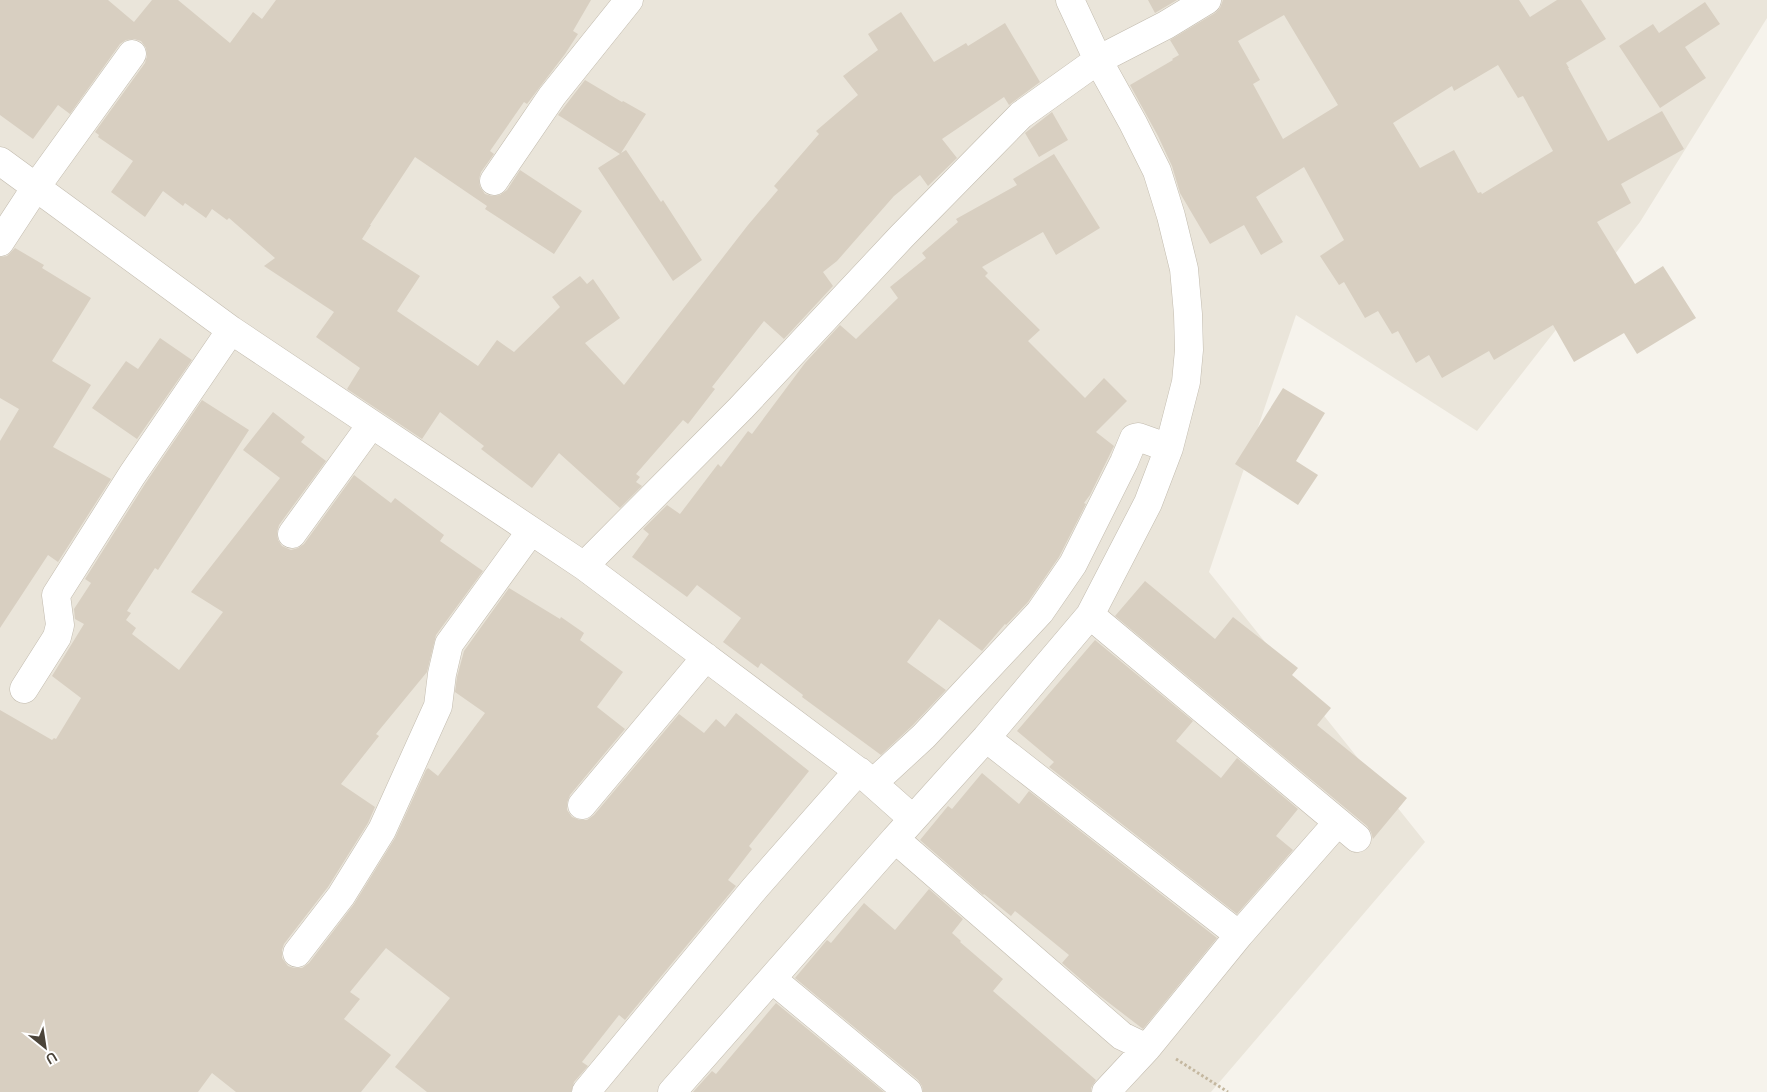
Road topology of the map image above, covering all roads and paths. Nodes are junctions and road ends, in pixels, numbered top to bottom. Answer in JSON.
{"nodes":[{"id":1,"x":630,"y":0,"type":"edge"},
{"id":2,"x":1070,"y":0,"type":"edge"},
{"id":3,"x":1208,"y":0,"type":"edge"},
{"id":4,"x":132,"y":54,"type":"dead end"},
{"id":5,"x":1097,"y":62,"type":"junction"},
{"id":6,"x":0,"y":161,"type":"edge"},
{"id":7,"x":494,"y":180,"type":"dead end"},
{"id":8,"x":36,"y":186,"type":"junction"},
{"id":9,"x":0,"y":242,"type":"edge"},
{"id":10,"x":231,"y":330,"type":"junction"},
{"id":11,"x":370,"y":425,"type":"junction"},
{"id":12,"x":1156,"y":444,"type":"junction"},
{"id":13,"x":531,"y":531,"type":"junction"},
{"id":14,"x":292,"y":534,"type":"dead end"},
{"id":15,"x":584,"y":566,"type":"junction"},
{"id":16,"x":1090,"y":614,"type":"junction"},
{"id":17,"x":706,"y":658,"type":"junction"},
{"id":18,"x":24,"y":689,"type":"dead end"},
{"id":19,"x":986,"y":738,"type":"junction"},
{"id":20,"x":885,"y":794,"type":"junction"},
{"id":21,"x":582,"y":805,"type":"dead end"},
{"id":22,"x":895,"y":839,"type":"junction"},
{"id":23,"x":1240,"y":935,"type":"junction"},
{"id":24,"x":297,"y":953,"type":"dead end"},
{"id":25,"x":772,"y":979,"type":"junction"},
{"id":26,"x":1147,"y":1048,"type":"junction"},
{"id":27,"x":586,"y":1092,"type":"edge"},
{"id":28,"x":672,"y":1092,"type":"edge"},
{"id":29,"x":908,"y":1092,"type":"edge"},
{"id":30,"x":1106,"y":1092,"type":"edge"},
{"id":31,"x":1228,"y":1092,"type":"edge"}],
"edges":[{"from":1,"to":7,"type":"street"},
{"from":2,"to":5,"type":"street"},
{"from":3,"to":5,"type":"street"},
{"from":4,"to":8,"type":"street"},
{"from":5,"to":12,"type":"street"},
{"from":5,"to":15,"type":"street"},
{"from":6,"to":8,"type":"street"},
{"from":8,"to":9,"type":"street"},
{"from":8,"to":10,"type":"street"},
{"from":10,"to":11,"type":"street"},
{"from":10,"to":18,"type":"street"},
{"from":11,"to":13,"type":"street"},
{"from":11,"to":14,"type":"street"},
{"from":12,"to":16,"type":"street"},
{"from":12,"to":20,"type":"street"},
{"from":13,"to":15,"type":"street"},
{"from":13,"to":24,"type":"street"},
{"from":15,"to":17,"type":"street"},
{"from":16,"to":19,"type":"street"},
{"from":16,"to":23,"type":"street"},
{"from":17,"to":20,"type":"street"},
{"from":17,"to":21,"type":"street"},
{"from":19,"to":20,"type":"street"},
{"from":19,"to":23,"type":"street"},
{"from":20,"to":22,"type":"street"},
{"from":20,"to":27,"type":"street"},
{"from":22,"to":25,"type":"street"},
{"from":22,"to":26,"type":"street"},
{"from":23,"to":26,"type":"street"},
{"from":25,"to":28,"type":"street"},
{"from":25,"to":29,"type":"street"},
{"from":26,"to":30,"type":"street"},
{"from":26,"to":31,"type":"path"}]}
